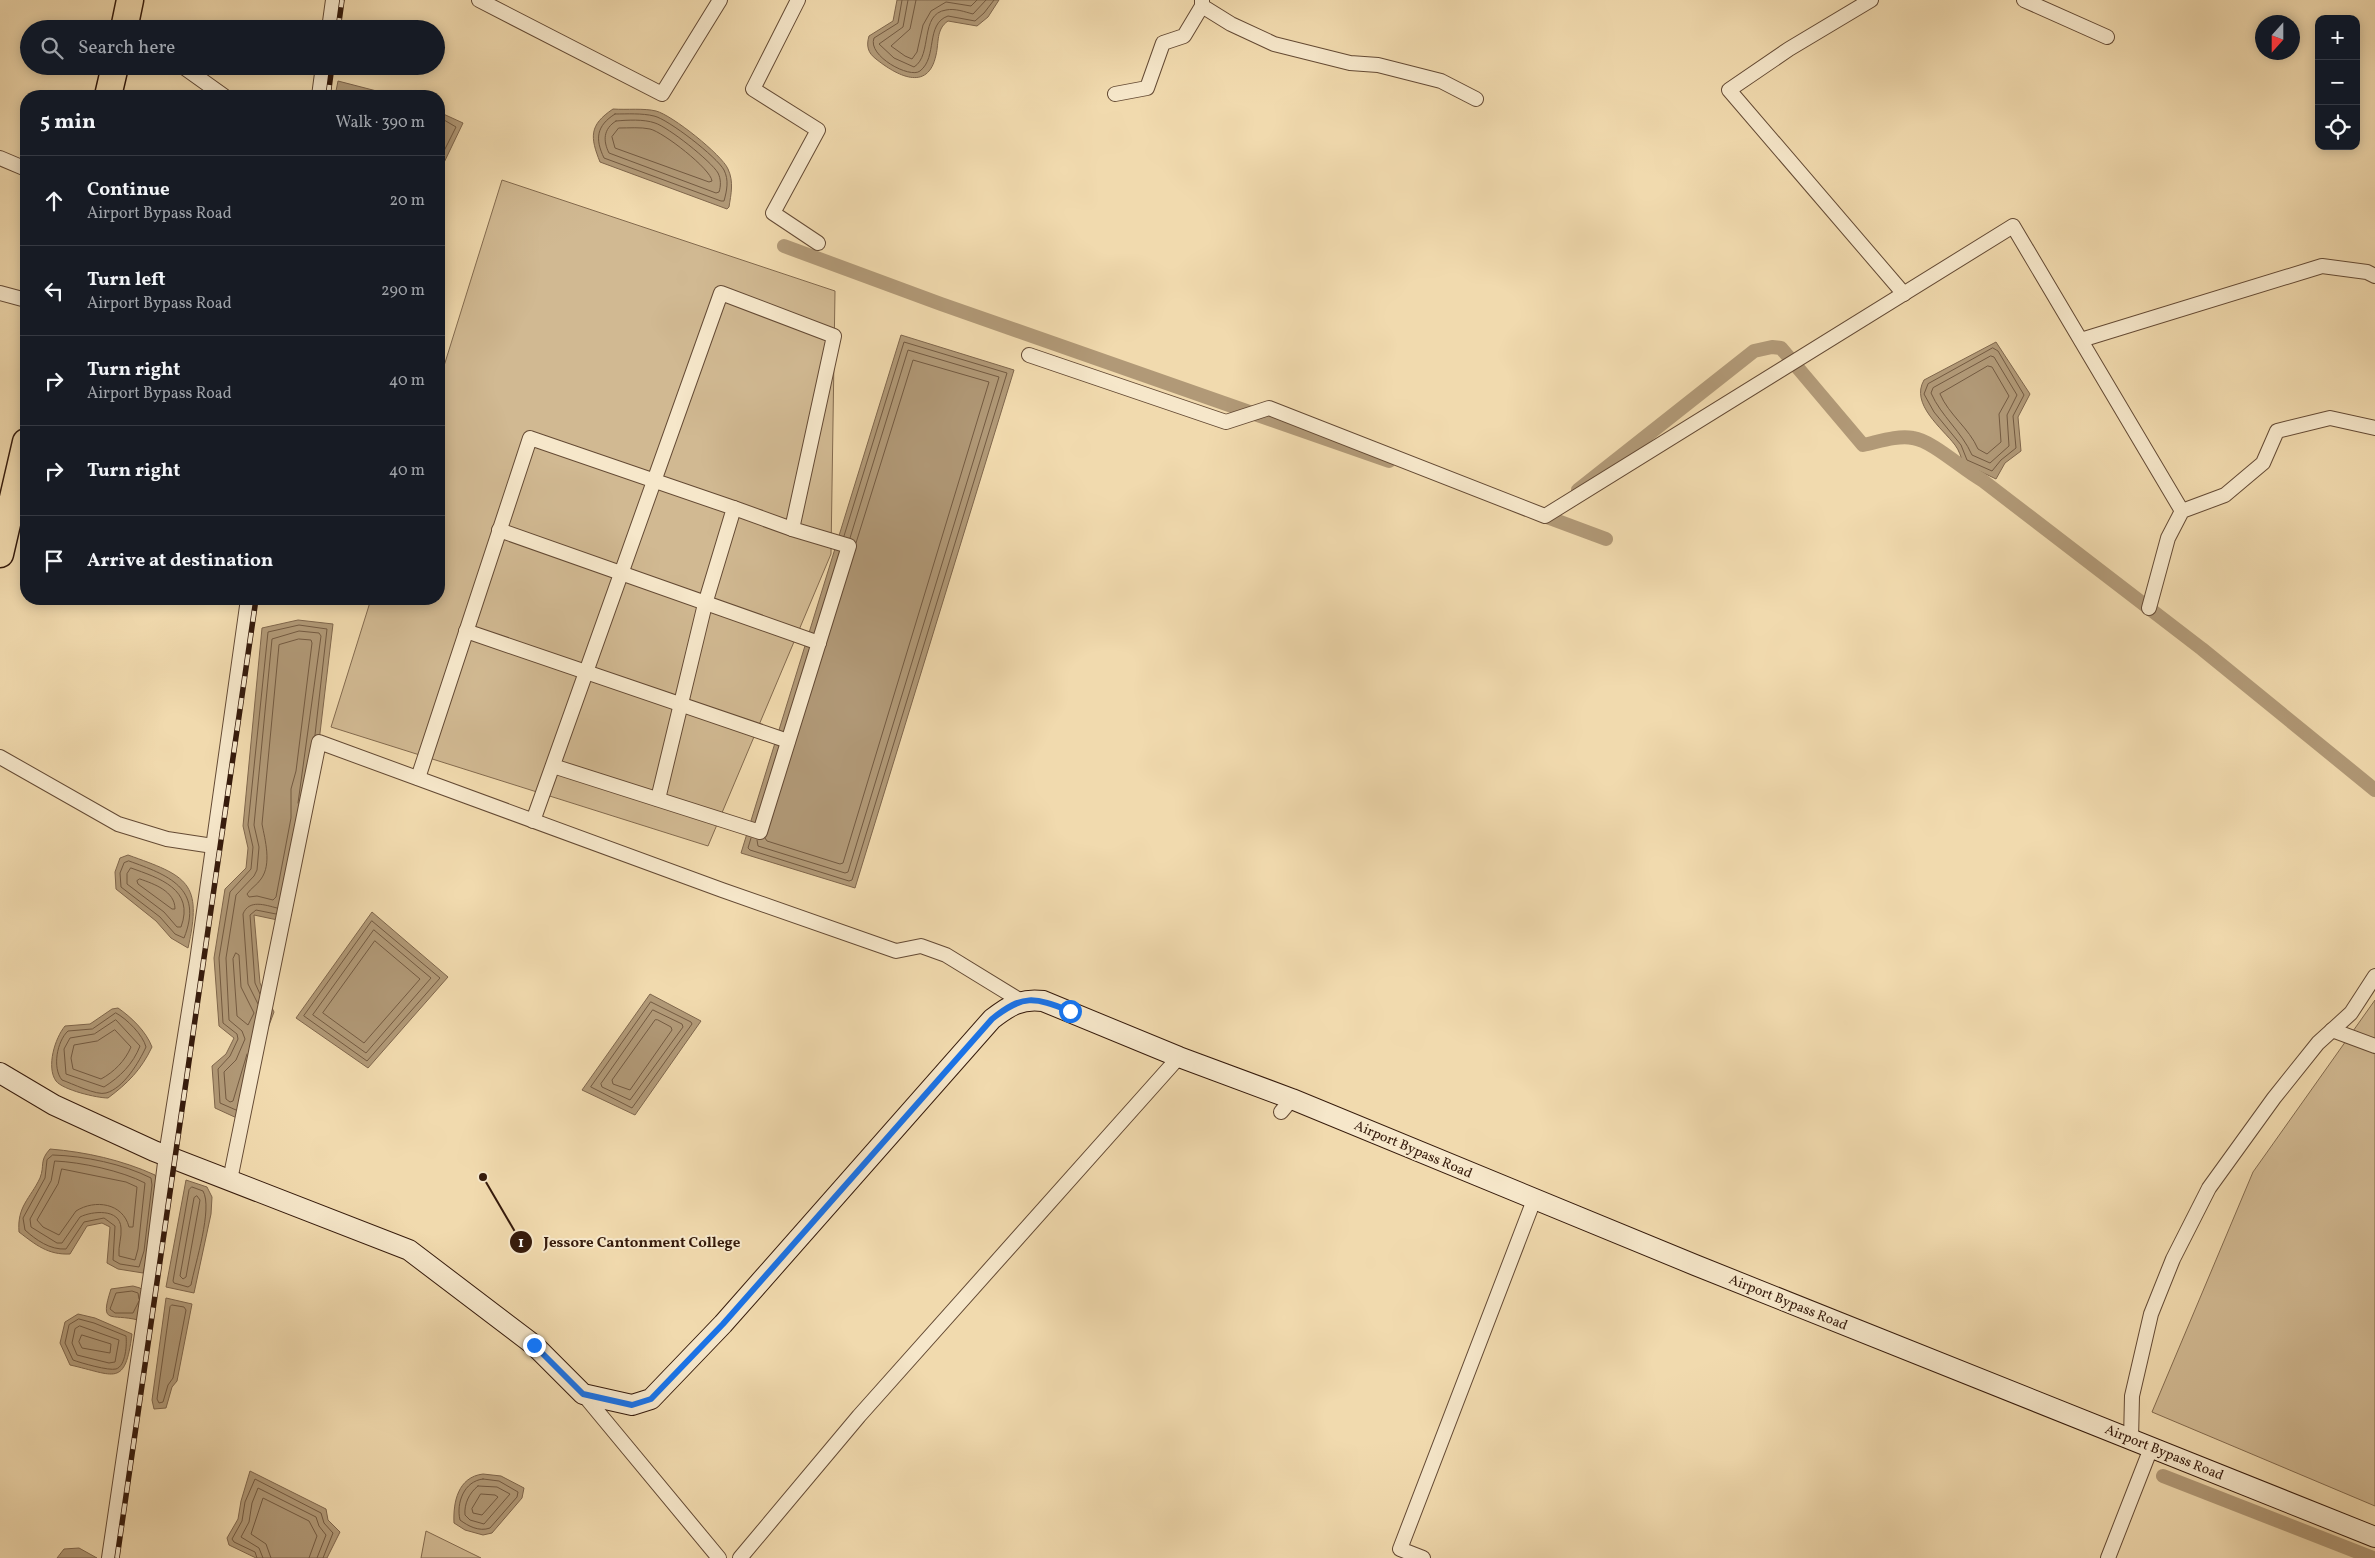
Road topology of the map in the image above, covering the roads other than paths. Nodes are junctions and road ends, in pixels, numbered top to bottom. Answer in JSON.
{"nodes":[{"id":1,"x":130,"y":0,"type":"edge"},
{"id":2,"x":333,"y":0,"type":"edge"},
{"id":3,"x":479,"y":0,"type":"edge"},
{"id":4,"x":720,"y":0,"type":"edge"},
{"id":5,"x":798,"y":0,"type":"edge"},
{"id":6,"x":1871,"y":0,"type":"edge"},
{"id":7,"x":2024,"y":0,"type":"edge"},
{"id":8,"x":1202,"y":3,"type":"edge"},
{"id":9,"x":126,"y":20,"type":"edge"},
{"id":10,"x":330,"y":20,"type":"edge"},
{"id":11,"x":2107,"y":37,"type":"dead end"},
{"id":12,"x":113,"y":75,"type":"edge"},
{"id":13,"x":195,"y":75,"type":"edge"},
{"id":14,"x":322,"y":75,"type":"edge"},
{"id":15,"x":109,"y":90,"type":"edge"},
{"id":16,"x":216,"y":90,"type":"edge"},
{"id":17,"x":320,"y":90,"type":"edge"},
{"id":18,"x":1115,"y":94,"type":"dead end"},
{"id":19,"x":1476,"y":99,"type":"dead end"},
{"id":20,"x":0,"y":158,"type":"edge"},
{"id":21,"x":20,"y":166,"type":"edge"},
{"id":22,"x":818,"y":242,"type":"dead end"},
{"id":23,"x":2375,"y":276,"type":"edge"},
{"id":24,"x":0,"y":293,"type":"edge"},
{"id":25,"x":1904,"y":294,"type":"junction"},
{"id":26,"x":20,"y":298,"type":"edge"},
{"id":27,"x":2081,"y":340,"type":"junction"},
{"id":28,"x":1029,"y":355,"type":"dead end"},
{"id":29,"x":2375,"y":428,"type":"edge"},
{"id":30,"x":20,"y":468,"type":"edge"},
{"id":31,"x":655,"y":480,"type":"junction"},
{"id":32,"x":734,"y":508,"type":"junction"},
{"id":33,"x":2182,"y":511,"type":"junction"},
{"id":34,"x":792,"y":528,"type":"junction"},
{"id":35,"x":499,"y":530,"type":"junction"},
{"id":36,"x":0,"y":554,"type":"edge"},
{"id":37,"x":622,"y":572,"type":"junction"},
{"id":38,"x":705,"y":604,"type":"junction"},
{"id":39,"x":247,"y":605,"type":"edge"},
{"id":40,"x":2148,"y":608,"type":"dead end"},
{"id":41,"x":466,"y":631,"type":"junction"},
{"id":42,"x":819,"y":642,"type":"junction"},
{"id":43,"x":586,"y":672,"type":"junction"},
{"id":44,"x":681,"y":703,"type":"junction"},
{"id":45,"x":788,"y":741,"type":"junction"},
{"id":46,"x":0,"y":757,"type":"edge"},
{"id":47,"x":553,"y":766,"type":"junction"},
{"id":48,"x":418,"y":778,"type":"junction"},
{"id":49,"x":658,"y":799,"type":"junction"},
{"id":50,"x":533,"y":821,"type":"junction"},
{"id":51,"x":213,"y":846,"type":"junction"},
{"id":52,"x":2375,"y":976,"type":"edge"},
{"id":53,"x":1020,"y":1000,"type":"junction"},
{"id":54,"x":2332,"y":1030,"type":"junction"},
{"id":55,"x":2375,"y":1046,"type":"edge"},
{"id":56,"x":1179,"y":1057,"type":"junction"},
{"id":57,"x":0,"y":1073,"type":"edge"},
{"id":58,"x":166,"y":1155,"type":"junction"},
{"id":59,"x":230,"y":1180,"type":"junction"},
{"id":60,"x":1534,"y":1200,"type":"junction"},
{"id":61,"x":583,"y":1394,"type":"junction"},
{"id":62,"x":2131,"y":1440,"type":"junction"},
{"id":63,"x":2151,"y":1448,"type":"junction"},
{"id":64,"x":2375,"y":1537,"type":"edge"},
{"id":65,"x":1398,"y":1553,"type":"edge"},
{"id":66,"x":109,"y":1558,"type":"edge"},
{"id":67,"x":719,"y":1558,"type":"edge"},
{"id":68,"x":740,"y":1558,"type":"edge"},
{"id":69,"x":1423,"y":1558,"type":"edge"},
{"id":70,"x":2108,"y":1558,"type":"edge"}],
"edges":[{"from":1,"to":9,"type":"highway"},
{"from":2,"to":10,"type":"street"},
{"from":3,"to":4,"type":"street"},
{"from":5,"to":22,"type":"street"},
{"from":6,"to":25,"type":"street"},
{"from":7,"to":11,"type":"street"},
{"from":8,"to":18,"type":"street"},
{"from":8,"to":19,"type":"street"},
{"from":12,"to":15,"type":"highway"},
{"from":13,"to":16,"type":"street"},
{"from":14,"to":17,"type":"street"},
{"from":20,"to":21,"type":"street"},
{"from":23,"to":27,"type":"street"},
{"from":24,"to":26,"type":"street"},
{"from":25,"to":27,"type":"street"},
{"from":25,"to":28,"type":"street"},
{"from":27,"to":33,"type":"street"},
{"from":29,"to":33,"type":"street"},
{"from":30,"to":36,"type":"highway"},
{"from":31,"to":32,"type":"street"},
{"from":31,"to":34,"type":"street"},
{"from":31,"to":35,"type":"street"},
{"from":31,"to":37,"type":"street"},
{"from":32,"to":34,"type":"street"},
{"from":32,"to":38,"type":"street"},
{"from":33,"to":40,"type":"street"},
{"from":34,"to":42,"type":"street"},
{"from":35,"to":37,"type":"street"},
{"from":35,"to":41,"type":"street"},
{"from":37,"to":38,"type":"street"},
{"from":37,"to":43,"type":"street"},
{"from":38,"to":42,"type":"street"},
{"from":38,"to":44,"type":"street"},
{"from":39,"to":51,"type":"street"},
{"from":41,"to":43,"type":"street"},
{"from":41,"to":48,"type":"street"},
{"from":42,"to":45,"type":"street"},
{"from":43,"to":44,"type":"street"},
{"from":43,"to":47,"type":"street"},
{"from":44,"to":45,"type":"street"},
{"from":44,"to":49,"type":"street"},
{"from":45,"to":49,"type":"street"},
{"from":46,"to":51,"type":"street"},
{"from":47,"to":49,"type":"street"},
{"from":47,"to":50,"type":"street"},
{"from":48,"to":50,"type":"street"},
{"from":48,"to":59,"type":"street"},
{"from":50,"to":53,"type":"street"},
{"from":51,"to":58,"type":"street"},
{"from":52,"to":54,"type":"street"},
{"from":53,"to":56,"type":"street","name":"Airport Bypass Road"},
{"from":53,"to":61,"type":"street"},
{"from":54,"to":55,"type":"street"},
{"from":54,"to":62,"type":"street"},
{"from":56,"to":60,"type":"street","name":"Airport Bypass Road"},
{"from":56,"to":68,"type":"street"},
{"from":57,"to":58,"type":"street"},
{"from":58,"to":59,"type":"street"},
{"from":58,"to":66,"type":"street"},
{"from":59,"to":61,"type":"street"},
{"from":60,"to":62,"type":"street","name":"Airport Bypass Road"},
{"from":60,"to":65,"type":"street"},
{"from":61,"to":67,"type":"street"},
{"from":62,"to":63,"type":"street","name":"Airport Bypass Road"},
{"from":63,"to":64,"type":"street","name":"Airport Bypass Road"},
{"from":63,"to":70,"type":"street"},
{"from":65,"to":69,"type":"street"}]}
